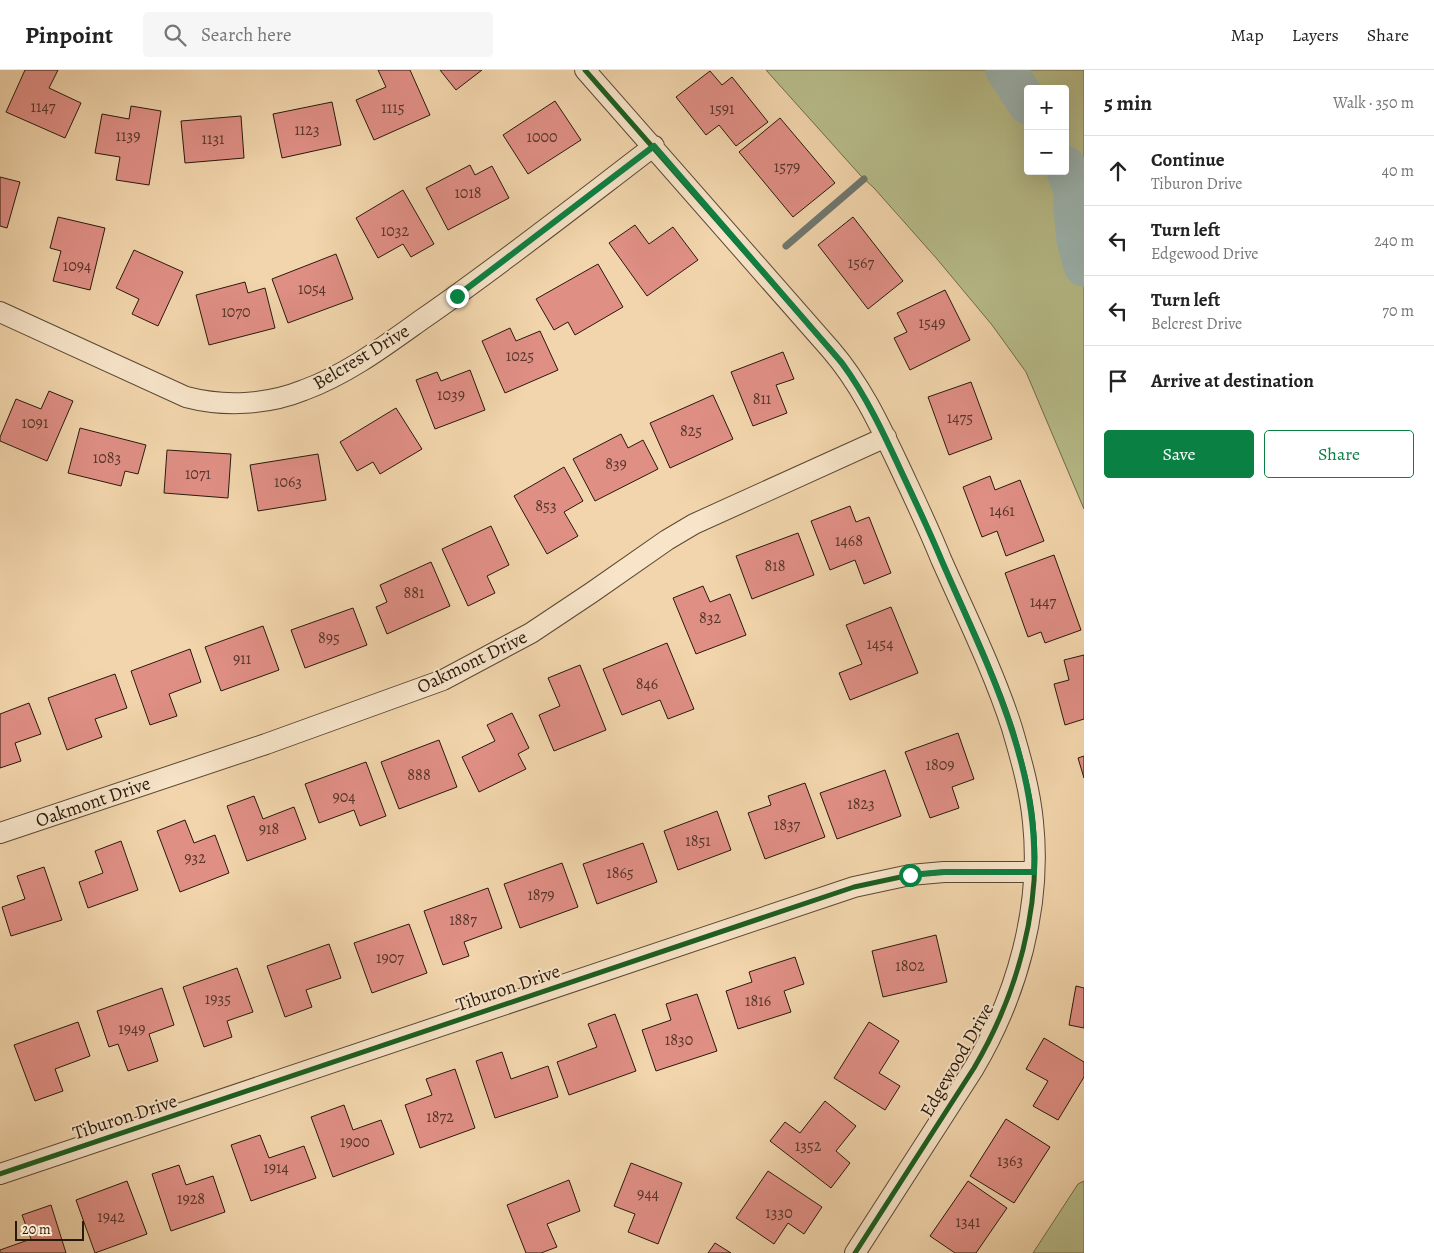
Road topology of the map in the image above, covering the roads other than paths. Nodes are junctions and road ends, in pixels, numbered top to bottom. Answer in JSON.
{"nodes":[{"id":1,"x":586,"y":70,"type":"edge"},
{"id":2,"x":654,"y":146,"type":"junction"},
{"id":3,"x":1,"y":313,"type":"edge"},
{"id":4,"x":886,"y":437,"type":"junction"},
{"id":5,"x":0,"y":833,"type":"edge"},
{"id":6,"x":1034,"y":872,"type":"junction"},
{"id":7,"x":0,"y":1174,"type":"edge"},
{"id":8,"x":855,"y":1253,"type":"edge"}],
"edges":[{"from":1,"to":2,"type":"street","name":"Edgewood Drive"},
{"from":2,"to":3,"type":"street","name":"Belcrest Drive"},
{"from":2,"to":4,"type":"street","name":"Edgewood Drive"},
{"from":4,"to":5,"type":"street","name":"Oakmont Drive"},
{"from":4,"to":6,"type":"street","name":"Edgewood Drive"},
{"from":6,"to":7,"type":"street","name":"Tiburon Drive"},
{"from":6,"to":8,"type":"street","name":"Edgewood Drive"}]}
